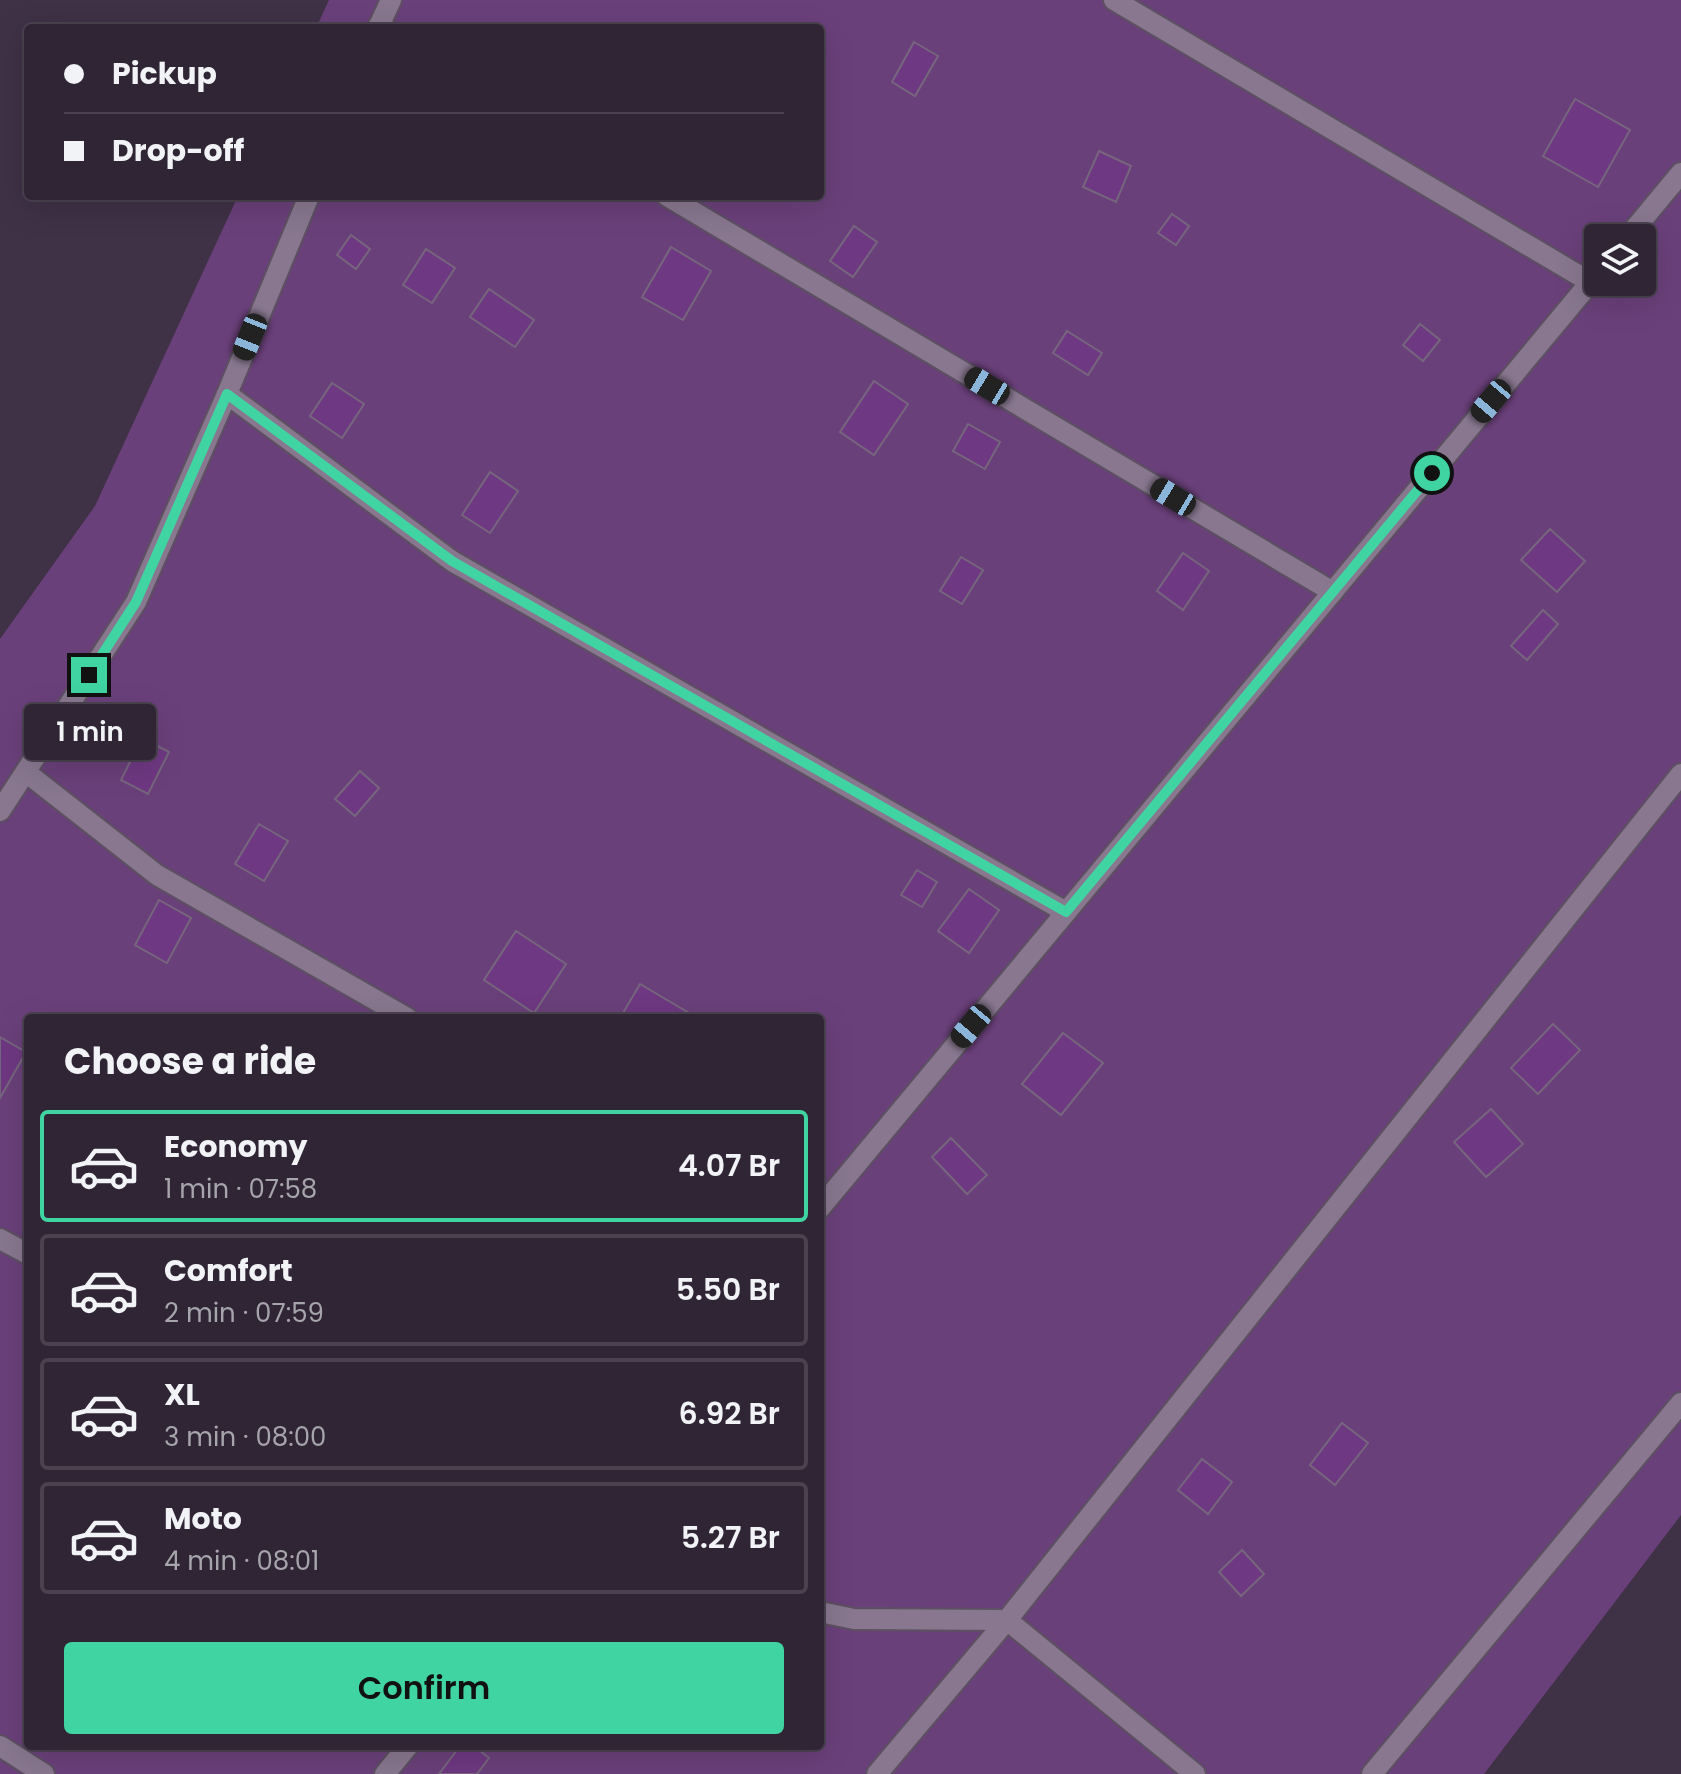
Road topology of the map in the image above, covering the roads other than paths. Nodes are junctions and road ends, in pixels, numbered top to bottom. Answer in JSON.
{"nodes":[{"id":1,"x":391,"y":0,"type":"edge"},
{"id":2,"x":1114,"y":0,"type":"edge"},
{"id":3,"x":382,"y":24,"type":"edge"},
{"id":4,"x":1681,"y":173,"type":"edge"},
{"id":5,"x":307,"y":200,"type":"edge"},
{"id":6,"x":674,"y":200,"type":"edge"},
{"id":7,"x":1639,"y":224,"type":"edge"},
{"id":8,"x":1584,"y":272,"type":"edge"},
{"id":9,"x":1584,"y":290,"type":"edge"},
{"id":10,"x":227,"y":394,"type":"junction"},
{"id":11,"x":1333,"y":592,"type":"junction"},
{"id":12,"x":27,"y":773,"type":"junction"},
{"id":13,"x":1681,"y":774,"type":"edge"},
{"id":14,"x":0,"y":811,"type":"edge"},
{"id":15,"x":1066,"y":912,"type":"junction"},
{"id":16,"x":400,"y":1014,"type":"edge"},
{"id":17,"x":824,"y":1203,"type":"edge"},
{"id":18,"x":0,"y":1239,"type":"edge"},
{"id":19,"x":24,"y":1252,"type":"edge"},
{"id":20,"x":1681,"y":1403,"type":"edge"},
{"id":21,"x":824,"y":1613,"type":"edge"},
{"id":22,"x":1007,"y":1620,"type":"junction"},
{"id":23,"x":0,"y":1746,"type":"edge"},
{"id":24,"x":405,"y":1750,"type":"edge"},
{"id":25,"x":44,"y":1774,"type":"edge"},
{"id":26,"x":385,"y":1774,"type":"edge"},
{"id":27,"x":877,"y":1774,"type":"edge"},
{"id":28,"x":1195,"y":1774,"type":"edge"},
{"id":29,"x":1372,"y":1774,"type":"edge"}],
"edges":[{"from":1,"to":3,"type":"street"},
{"from":2,"to":8,"type":"street"},
{"from":4,"to":7,"type":"street"},
{"from":5,"to":10,"type":"street"},
{"from":6,"to":11,"type":"street"},
{"from":9,"to":11,"type":"street"},
{"from":10,"to":12,"type":"street"},
{"from":10,"to":15,"type":"street"},
{"from":11,"to":15,"type":"street"},
{"from":12,"to":14,"type":"street"},
{"from":12,"to":16,"type":"street"},
{"from":13,"to":22,"type":"street"},
{"from":15,"to":17,"type":"street"},
{"from":18,"to":19,"type":"street"},
{"from":20,"to":29,"type":"street"},
{"from":21,"to":22,"type":"street"},
{"from":22,"to":27,"type":"street"},
{"from":22,"to":28,"type":"street"},
{"from":23,"to":25,"type":"street"},
{"from":24,"to":26,"type":"street"}]}
